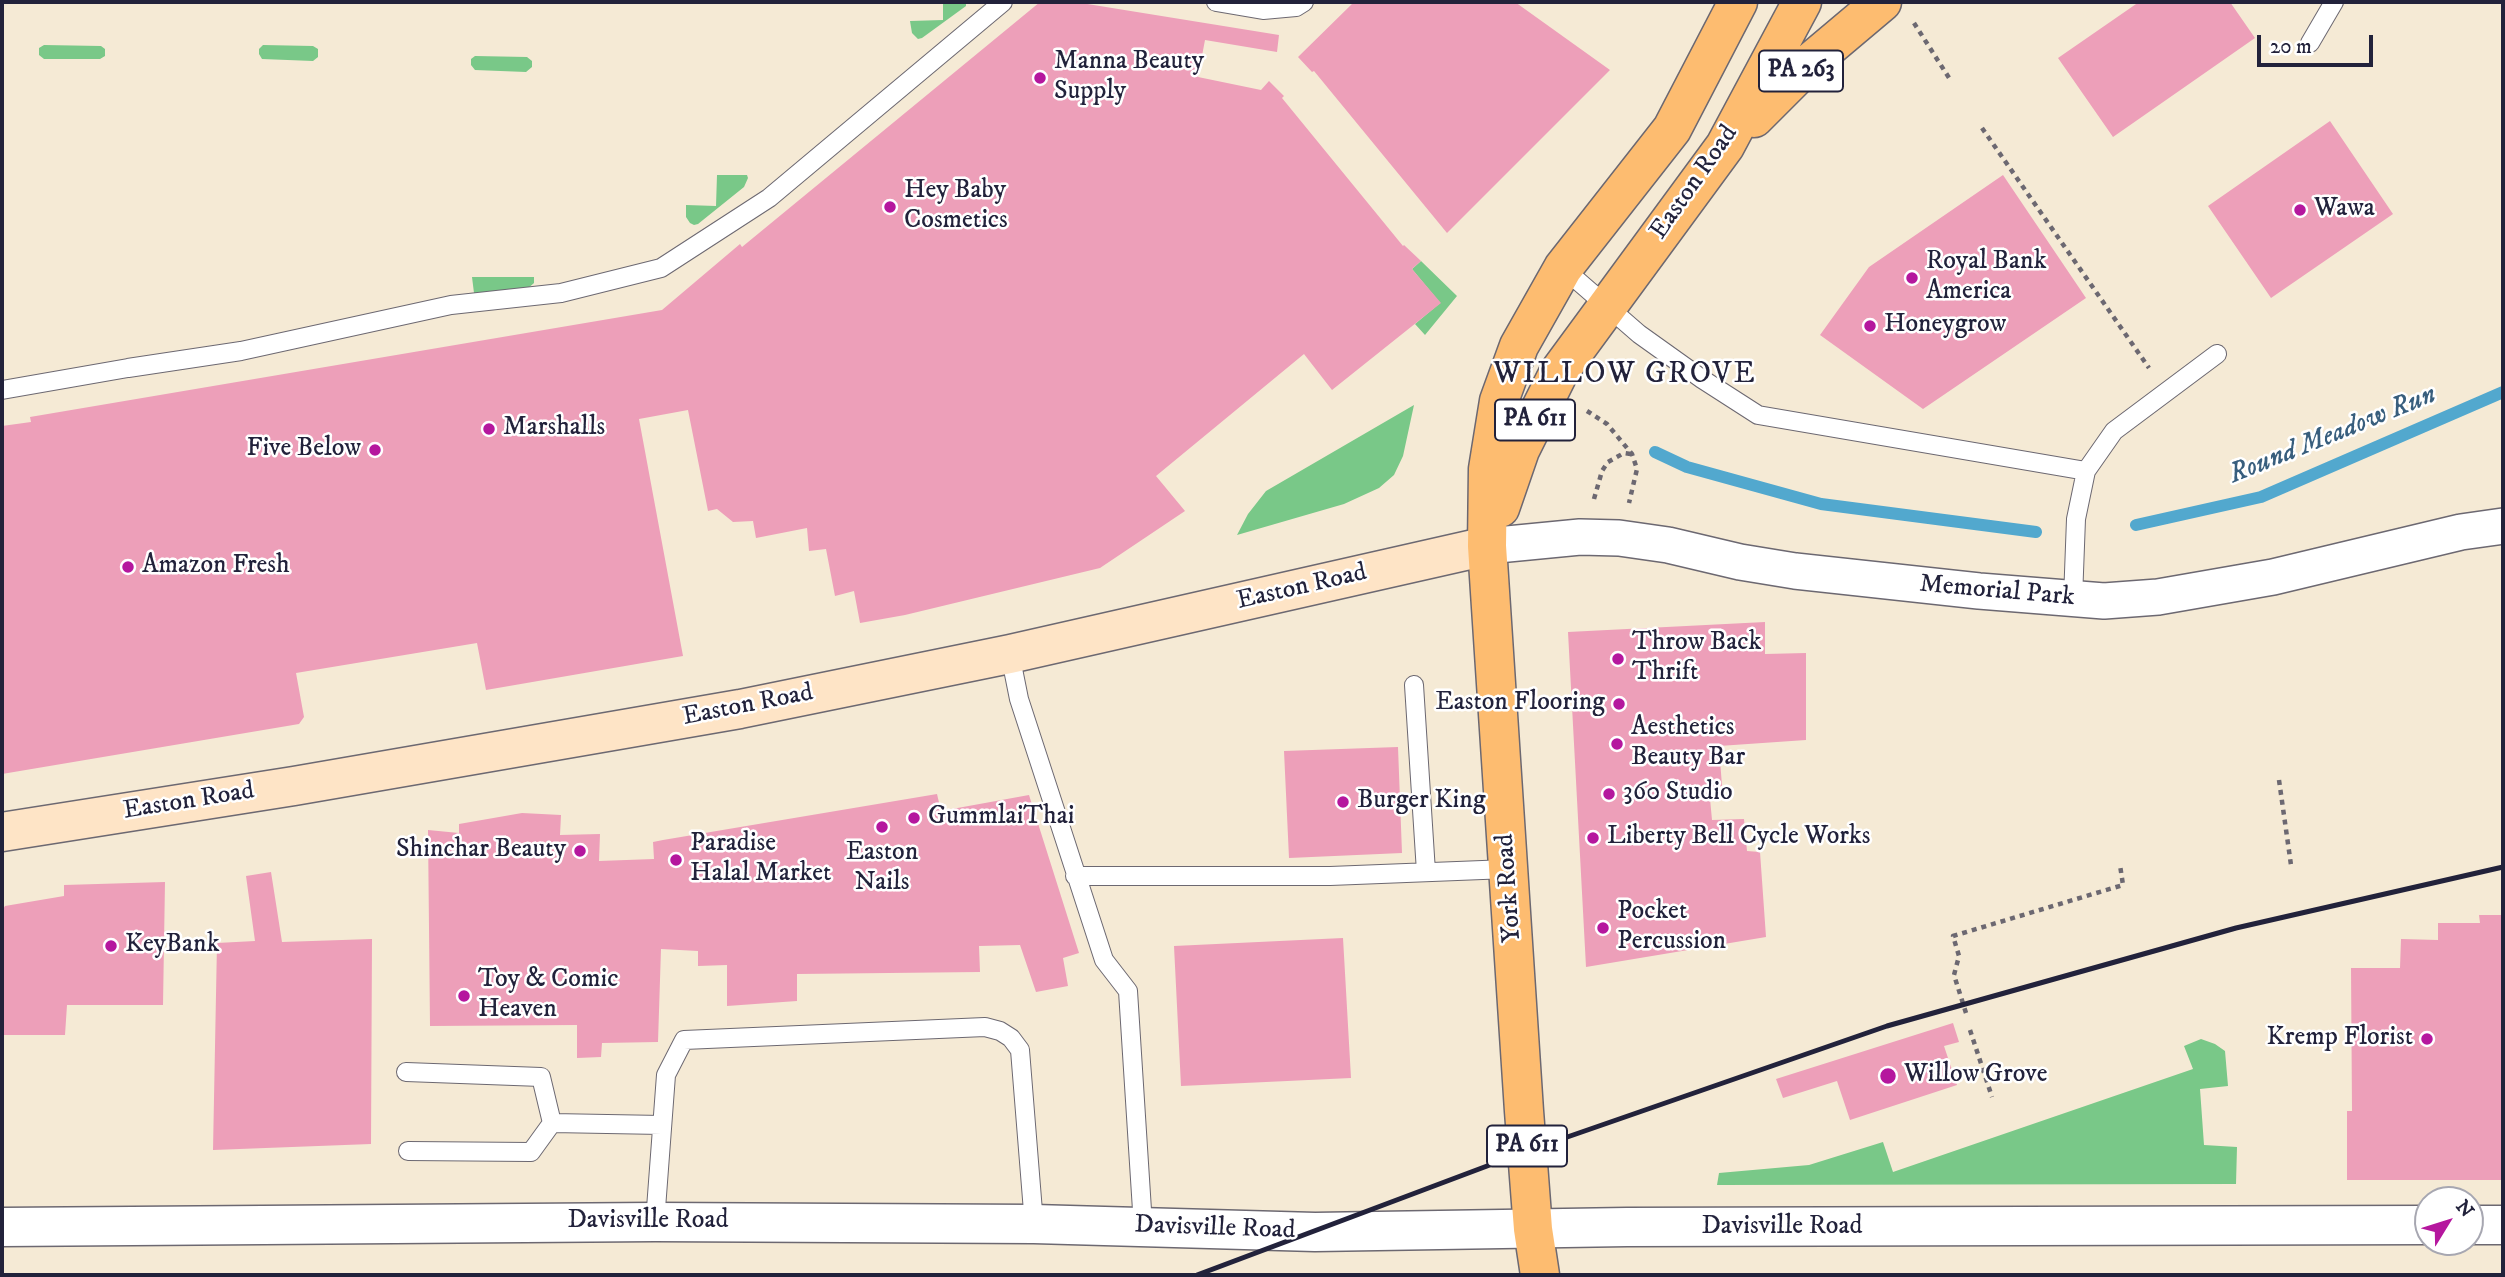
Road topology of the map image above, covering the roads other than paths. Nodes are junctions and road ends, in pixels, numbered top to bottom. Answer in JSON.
{"nodes":[{"id":1,"x":1003,"y":2,"type":"edge"},
{"id":2,"x":1216,"y":2,"type":"edge"},
{"id":3,"x":1304,"y":2,"type":"edge"},
{"id":4,"x":1738,"y":2,"type":"edge"},
{"id":5,"x":1802,"y":2,"type":"edge"},
{"id":6,"x":2334,"y":2,"type":"edge"},
{"id":7,"x":1897,"y":12,"type":"edge"},
{"id":8,"x":2310,"y":43,"type":"dead end"},
{"id":9,"x":1725,"y":146,"type":"junction"},
{"id":10,"x":1563,"y":268,"type":"junction"},
{"id":11,"x":1607,"y":307,"type":"junction"},
{"id":12,"x":2217,"y":354,"type":"dead end"},
{"id":13,"x":2,"y":390,"type":"edge"},
{"id":14,"x":2087,"y":471,"type":"junction"},
{"id":15,"x":2503,"y":526,"type":"edge"},
{"id":16,"x":1487,"y":546,"type":"junction"},
{"id":17,"x":2073,"y":599,"type":"junction"},
{"id":18,"x":1010,"y":654,"type":"junction"},
{"id":19,"x":1414,"y":685,"type":"dead end"},
{"id":20,"x":2,"y":832,"type":"edge"},
{"id":21,"x":1508,"y":869,"type":"junction"},
{"id":22,"x":1426,"y":872,"type":"junction"},
{"id":23,"x":1075,"y":876,"type":"junction"},
{"id":24,"x":406,"y":1072,"type":"dead end"},
{"id":25,"x":552,"y":1123,"type":"junction"},
{"id":26,"x":662,"y":1125,"type":"junction"},
{"id":27,"x":408,"y":1151,"type":"dead end"},
{"id":28,"x":655,"y":1222,"type":"junction"},
{"id":29,"x":1034,"y":1224,"type":"junction"},
{"id":30,"x":2414,"y":1225,"type":"edge"},
{"id":31,"x":2484,"y":1225,"type":"edge"},
{"id":32,"x":2503,"y":1225,"type":"edge"},
{"id":33,"x":1143,"y":1226,"type":"junction"},
{"id":34,"x":2,"y":1227,"type":"edge"},
{"id":35,"x":1533,"y":1230,"type":"junction"},
{"id":36,"x":1540,"y":1275,"type":"edge"}],
"edges":[{"from":1,"to":13,"type":"lane"},
{"from":2,"to":3,"type":"lane"},
{"from":4,"to":10,"type":"highway","name":"Easton Road","number":"PA 611"},
{"from":5,"to":9,"type":"highway","name":"Easton Road","number":"PA 611"},
{"from":6,"to":8,"type":"lane"},
{"from":7,"to":9,"type":"highway","number":"PA 263"},
{"from":9,"to":11,"type":"highway","name":"Easton Road","number":"PA 611"},
{"from":10,"to":11,"type":"lane"},
{"from":10,"to":16,"type":"highway","name":"Easton Road","number":"PA 611"},
{"from":11,"to":14,"type":"lane"},
{"from":11,"to":16,"type":"highway","name":"Easton Road","number":"PA 611"},
{"from":12,"to":14,"type":"lane"},
{"from":14,"to":17,"type":"lane"},
{"from":15,"to":17,"type":"street","name":"Memorial Park"},
{"from":16,"to":17,"type":"street","name":"Memorial Park"},
{"from":16,"to":18,"type":"main road","name":"Easton Road"},
{"from":16,"to":21,"type":"highway","name":"York Road","number":"PA 611"},
{"from":18,"to":20,"type":"main road","name":"Easton Road"},
{"from":18,"to":23,"type":"lane"},
{"from":19,"to":22,"type":"lane"},
{"from":21,"to":22,"type":"lane"},
{"from":21,"to":35,"type":"highway","name":"York Road","number":"PA 611"},
{"from":22,"to":23,"type":"lane"},
{"from":23,"to":33,"type":"lane"},
{"from":24,"to":25,"type":"lane"},
{"from":25,"to":26,"type":"lane"},
{"from":25,"to":27,"type":"lane"},
{"from":26,"to":28,"type":"lane"},
{"from":26,"to":29,"type":"lane"},
{"from":28,"to":29,"type":"street","name":"Davisville Road"},
{"from":28,"to":34,"type":"street","name":"Davisville Road"},
{"from":29,"to":33,"type":"street","name":"Davisville Road"},
{"from":30,"to":35,"type":"street","name":"Davisville Road"},
{"from":31,"to":32,"type":"street"},
{"from":33,"to":35,"type":"street","name":"Davisville Road"},
{"from":35,"to":36,"type":"highway","number":"PA 611"}]}
